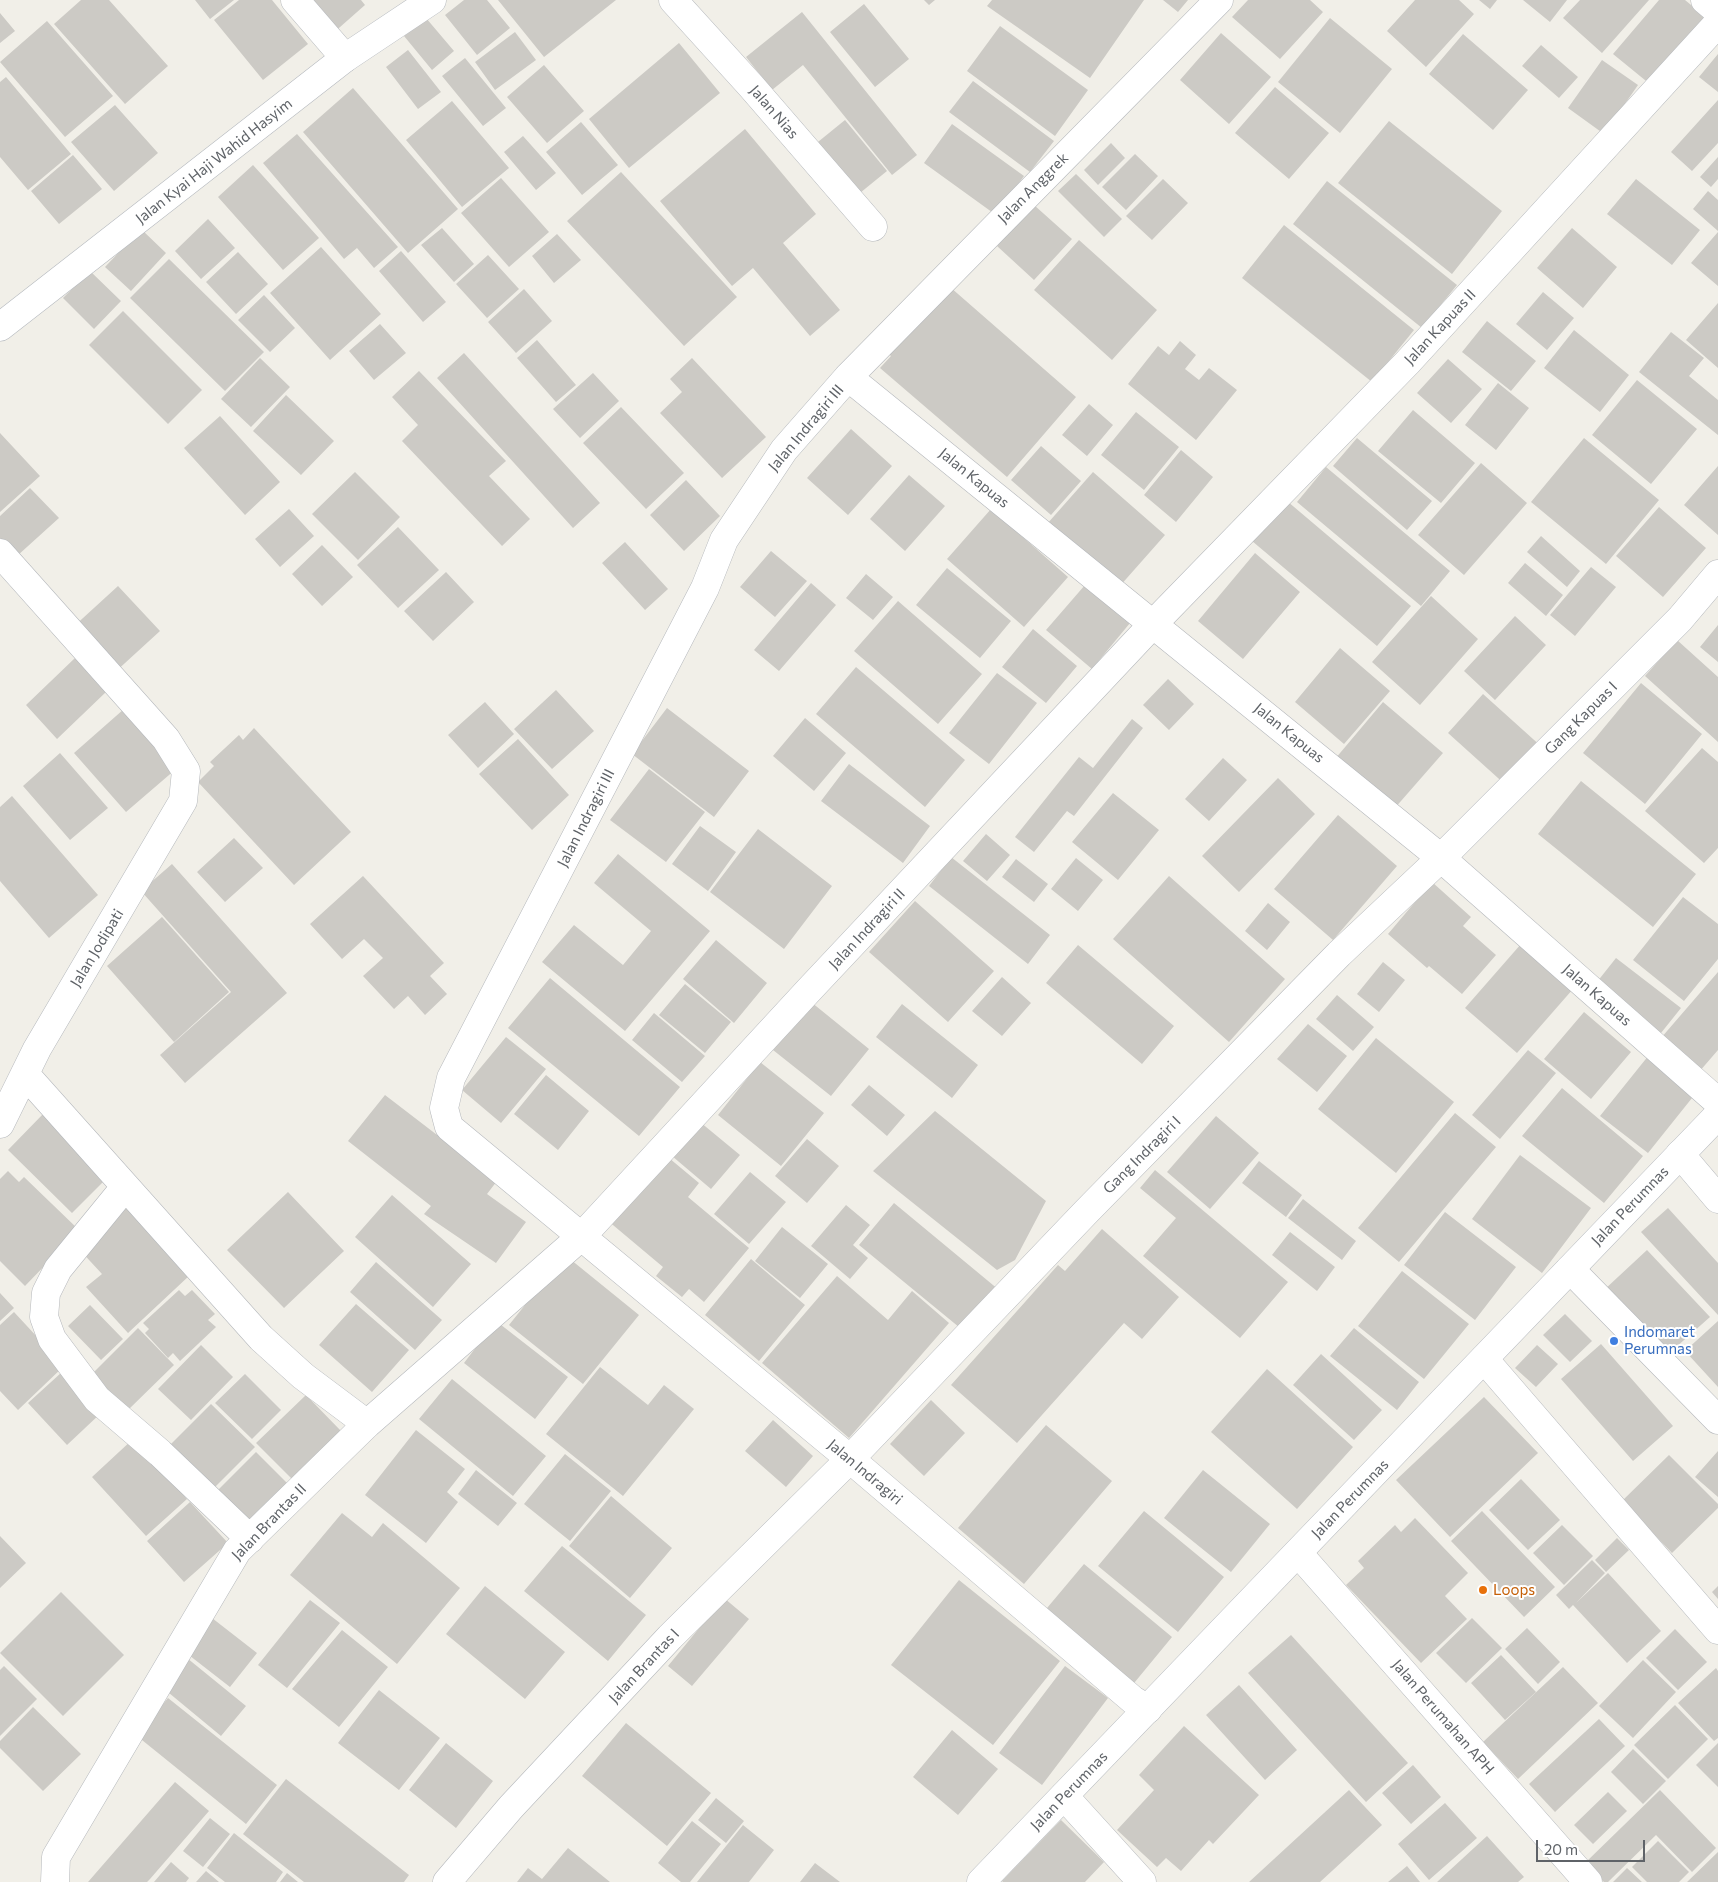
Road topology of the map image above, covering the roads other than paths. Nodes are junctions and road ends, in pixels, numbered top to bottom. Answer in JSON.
{"nodes":[{"id":1,"x":296,"y":0,"type":"edge"},
{"id":2,"x":432,"y":0,"type":"edge"},
{"id":3,"x":673,"y":0,"type":"edge"},
{"id":4,"x":1219,"y":0,"type":"edge"},
{"id":5,"x":1705,"y":0,"type":"edge"},
{"id":6,"x":1718,"y":10,"type":"edge"},
{"id":7,"x":1718,"y":23,"type":"edge"},
{"id":8,"x":345,"y":58,"type":"junction"},
{"id":9,"x":873,"y":227,"type":"dead end"},
{"id":10,"x":0,"y":327,"type":"edge"},
{"id":11,"x":848,"y":377,"type":"junction"},
{"id":12,"x":0,"y":553,"type":"edge"},
{"id":13,"x":1718,"y":574,"type":"edge"},
{"id":14,"x":1154,"y":623,"type":"junction"},
{"id":15,"x":1441,"y":858,"type":"junction"},
{"id":16,"x":25,"y":1074,"type":"junction"},
{"id":17,"x":1718,"y":1102,"type":"edge"},
{"id":18,"x":1718,"y":1115,"type":"edge"},
{"id":19,"x":0,"y":1124,"type":"edge"},
{"id":20,"x":1680,"y":1154,"type":"junction"},
{"id":21,"x":126,"y":1187,"type":"junction"},
{"id":22,"x":1718,"y":1199,"type":"edge"},
{"id":23,"x":582,"y":1236,"type":"junction"},
{"id":24,"x":1570,"y":1269,"type":"junction"},
{"id":25,"x":1484,"y":1359,"type":"junction"},
{"id":26,"x":1718,"y":1420,"type":"edge"},
{"id":27,"x":367,"y":1424,"type":"junction"},
{"id":28,"x":850,"y":1459,"type":"junction"},
{"id":29,"x":250,"y":1539,"type":"junction"},
{"id":30,"x":1298,"y":1553,"type":"junction"},
{"id":31,"x":1718,"y":1630,"type":"edge"},
{"id":32,"x":1148,"y":1708,"type":"junction"},
{"id":33,"x":1064,"y":1796,"type":"junction"},
{"id":34,"x":55,"y":1882,"type":"edge"},
{"id":35,"x":447,"y":1882,"type":"edge"},
{"id":36,"x":981,"y":1882,"type":"edge"},
{"id":37,"x":1142,"y":1882,"type":"edge"},
{"id":38,"x":1588,"y":1882,"type":"edge"}],
"edges":[{"from":1,"to":8,"type":"street"},
{"from":2,"to":8,"type":"street","name":"Jalan Kyai Haji Wahid Hasyim"},
{"from":3,"to":9,"type":"street","name":"Jalan Nias"},
{"from":4,"to":11,"type":"street","name":"Jalan Anggrek"},
{"from":5,"to":6,"type":"street"},
{"from":7,"to":14,"type":"street","name":"Jalan Kapuas II"},
{"from":8,"to":10,"type":"street","name":"Jalan Kyai Haji Wahid Hasyim"},
{"from":11,"to":14,"type":"street","name":"Jalan Kapuas"},
{"from":11,"to":23,"type":"street","name":"Jalan Indragiri III"},
{"from":12,"to":16,"type":"street","name":"Jalan Jodipati"},
{"from":13,"to":15,"type":"street","name":"Gang Kapuas I"},
{"from":14,"to":15,"type":"street","name":"Jalan Kapuas"},
{"from":14,"to":23,"type":"street","name":"Jalan Indragiri II"},
{"from":15,"to":17,"type":"street","name":"Jalan Kapuas"},
{"from":15,"to":28,"type":"street","name":"Gang Indragiri I"},
{"from":16,"to":19,"type":"street","name":"Jalan Jodipati"},
{"from":16,"to":21,"type":"street"},
{"from":18,"to":20,"type":"street","name":"Jalan Perumnas"},
{"from":20,"to":22,"type":"street"},
{"from":20,"to":24,"type":"street","name":"Jalan Perumnas"},
{"from":21,"to":27,"type":"street"},
{"from":21,"to":29,"type":"street"},
{"from":23,"to":27,"type":"street","name":"Jalan Brantas II"},
{"from":23,"to":28,"type":"street","name":"Jalan Indragiri"},
{"from":24,"to":25,"type":"street","name":"Jalan Perumnas"},
{"from":24,"to":26,"type":"street"},
{"from":25,"to":30,"type":"street","name":"Jalan Perumnas"},
{"from":25,"to":31,"type":"street"},
{"from":27,"to":29,"type":"street","name":"Jalan Brantas II"},
{"from":28,"to":32,"type":"street","name":"Jalan Indragiri"},
{"from":28,"to":35,"type":"street","name":"Jalan Brantas I"},
{"from":29,"to":34,"type":"street","name":"Jalan Brantas II"},
{"from":30,"to":32,"type":"street","name":"Jalan Perumnas"},
{"from":30,"to":38,"type":"street","name":"Jalan Perumahan APH"},
{"from":32,"to":33,"type":"street","name":"Jalan Perumnas"},
{"from":33,"to":36,"type":"street","name":"Jalan Perumnas"},
{"from":33,"to":37,"type":"street"}]}
